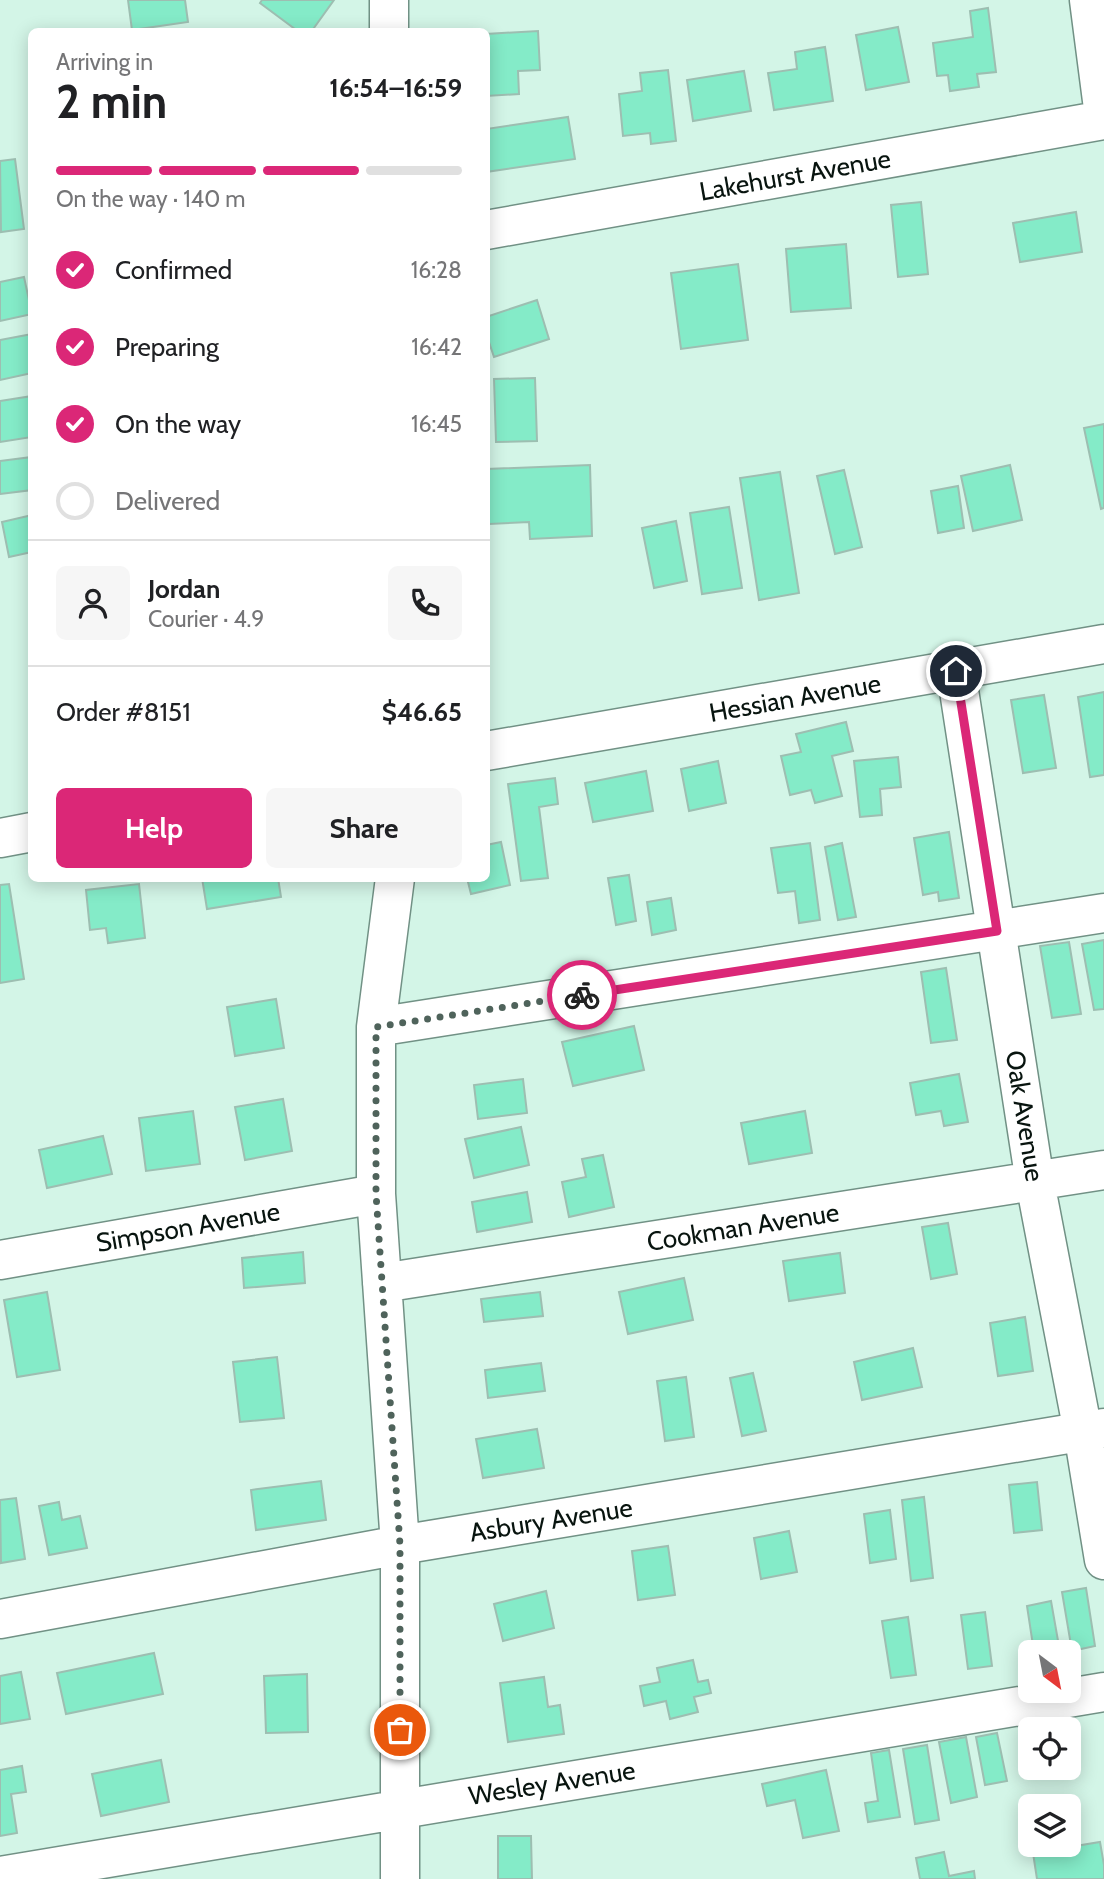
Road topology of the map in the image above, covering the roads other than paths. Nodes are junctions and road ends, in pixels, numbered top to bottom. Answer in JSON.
{"nodes":[{"id":1,"x":389,"y":0,"type":"edge"},
{"id":2,"x":1089,"y":0,"type":"edge"},
{"id":3,"x":389,"y":28,"type":"edge"},
{"id":4,"x":1104,"y":118,"type":"edge"},
{"id":5,"x":490,"y":229,"type":"edge"},
{"id":6,"x":1104,"y":644,"type":"edge"},
{"id":7,"x":956,"y":671,"type":"junction"},
{"id":8,"x":490,"y":750,"type":"edge"},
{"id":9,"x":28,"y":833,"type":"edge"},
{"id":10,"x":0,"y":838,"type":"edge"},
{"id":11,"x":394,"y":882,"type":"edge"},
{"id":12,"x":1104,"y":913,"type":"edge"},
{"id":13,"x":997,"y":931,"type":"junction"},
{"id":14,"x":376,"y":1027,"type":"junction"},
{"id":15,"x":1104,"y":1170,"type":"edge"},
{"id":16,"x":1035,"y":1182,"type":"junction"},
{"id":17,"x":376,"y":1194,"type":"junction"},
{"id":18,"x":0,"y":1260,"type":"edge"},
{"id":19,"x":382,"y":1283,"type":"junction"},
{"id":20,"x":1094,"y":1430,"type":"edge"},
{"id":21,"x":400,"y":1545,"type":"junction"},
{"id":22,"x":1104,"y":1560,"type":"edge"},
{"id":23,"x":0,"y":1619,"type":"edge"},
{"id":24,"x":1104,"y":1692,"type":"edge"},
{"id":25,"x":399,"y":1809,"type":"junction"},
{"id":26,"x":0,"y":1876,"type":"edge"},
{"id":27,"x":400,"y":1879,"type":"edge"}],
"edges":[{"from":1,"to":3,"type":"street"},
{"from":2,"to":4,"type":"street"},
{"from":4,"to":5,"type":"street","name":"Lakehurst Avenue"},
{"from":6,"to":7,"type":"street","name":"Hessian Avenue"},
{"from":7,"to":8,"type":"street","name":"Hessian Avenue"},
{"from":7,"to":13,"type":"street","name":"Oak Avenue"},
{"from":9,"to":10,"type":"street"},
{"from":11,"to":14,"type":"street"},
{"from":12,"to":13,"type":"street"},
{"from":13,"to":14,"type":"street"},
{"from":13,"to":16,"type":"street","name":"Oak Avenue"},
{"from":14,"to":17,"type":"street"},
{"from":15,"to":16,"type":"street","name":"Cookman Avenue"},
{"from":16,"to":19,"type":"street","name":"Cookman Avenue"},
{"from":16,"to":20,"type":"street","name":"Oak Avenue"},
{"from":17,"to":18,"type":"street","name":"Simpson Avenue"},
{"from":17,"to":19,"type":"street"},
{"from":19,"to":21,"type":"street"},
{"from":20,"to":21,"type":"street","name":"Asbury Avenue"},
{"from":20,"to":22,"type":"street","name":"Oak Avenue"},
{"from":21,"to":23,"type":"street","name":"Asbury Avenue"},
{"from":21,"to":25,"type":"street"},
{"from":24,"to":25,"type":"street","name":"Wesley Avenue"},
{"from":25,"to":26,"type":"street","name":"Wesley Avenue"},
{"from":25,"to":27,"type":"street"}]}
